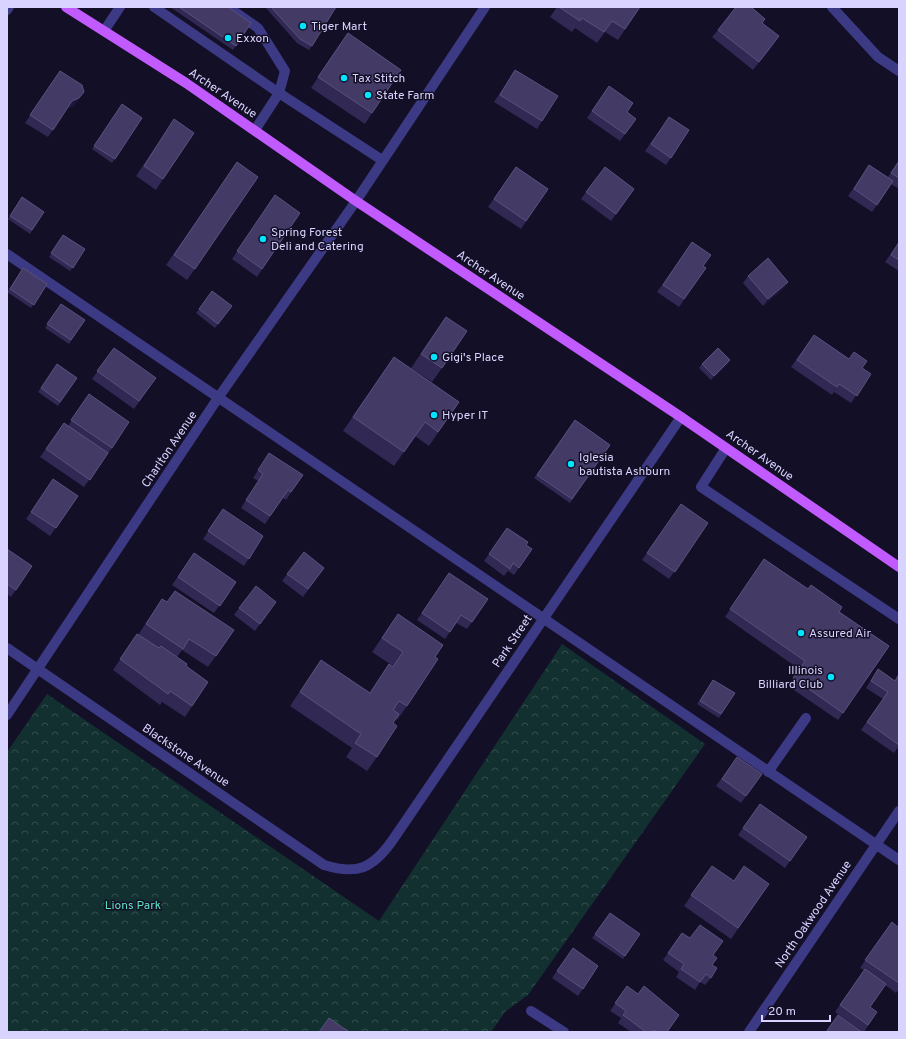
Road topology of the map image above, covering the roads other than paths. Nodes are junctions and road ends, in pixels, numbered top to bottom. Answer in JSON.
{"nodes":[{"id":1,"x":9,"y":7,"type":"edge"},
{"id":2,"x":66,"y":7,"type":"edge"},
{"id":3,"x":120,"y":7,"type":"edge"},
{"id":4,"x":154,"y":7,"type":"edge"},
{"id":5,"x":228,"y":7,"type":"edge"},
{"id":6,"x":485,"y":7,"type":"edge"},
{"id":7,"x":832,"y":7,"type":"edge"},
{"id":8,"x":7,"y":10,"type":"edge"},
{"id":9,"x":104,"y":31,"type":"junction"},
{"id":10,"x":899,"y":71,"type":"edge"},
{"id":11,"x":279,"y":93,"type":"junction"},
{"id":12,"x":255,"y":130,"type":"junction"},
{"id":13,"x":382,"y":160,"type":"junction"},
{"id":14,"x":356,"y":201,"type":"junction"},
{"id":15,"x":7,"y":254,"type":"edge"},
{"id":16,"x":218,"y":398,"type":"junction"},
{"id":17,"x":680,"y":417,"type":"junction"},
{"id":18,"x":726,"y":448,"type":"junction"},
{"id":19,"x":899,"y":567,"type":"edge"},
{"id":20,"x":543,"y":619,"type":"junction"},
{"id":21,"x":899,"y":619,"type":"edge"},
{"id":22,"x":7,"y":648,"type":"edge"},
{"id":23,"x":38,"y":669,"type":"junction"},
{"id":24,"x":7,"y":715,"type":"edge"},
{"id":25,"x":806,"y":718,"type":"dead end"},
{"id":26,"x":768,"y":772,"type":"junction"},
{"id":27,"x":899,"y":812,"type":"edge"},
{"id":28,"x":876,"y":845,"type":"junction"},
{"id":29,"x":899,"y":860,"type":"edge"},
{"id":30,"x":356,"y":869,"type":"joint"},
{"id":31,"x":531,"y":1011,"type":"dead end"},
{"id":32,"x":564,"y":1032,"type":"edge"},
{"id":33,"x":749,"y":1032,"type":"edge"}],
"edges":[{"from":1,"to":8,"type":"street"},
{"from":2,"to":9,"type":"main road","name":"Archer Avenue"},
{"from":3,"to":9,"type":"street"},
{"from":4,"to":11,"type":"street"},
{"from":5,"to":11,"type":"street"},
{"from":6,"to":13,"type":"street","name":"Charlton Avenue"},
{"from":7,"to":10,"type":"street"},
{"from":9,"to":12,"type":"main road","name":"Archer Avenue"},
{"from":11,"to":12,"type":"street"},
{"from":11,"to":13,"type":"street"},
{"from":12,"to":14,"type":"main road","name":"Archer Avenue"},
{"from":13,"to":14,"type":"street","name":"Charlton Avenue"},
{"from":14,"to":16,"type":"street","name":"Charlton Avenue"},
{"from":14,"to":17,"type":"main road","name":"Archer Avenue"},
{"from":15,"to":16,"type":"street"},
{"from":16,"to":20,"type":"street"},
{"from":16,"to":23,"type":"street","name":"Charlton Avenue"},
{"from":17,"to":18,"type":"main road","name":"Archer Avenue"},
{"from":17,"to":20,"type":"street","name":"Park Street"},
{"from":18,"to":19,"type":"main road","name":"Archer Avenue"},
{"from":18,"to":21,"type":"street"},
{"from":20,"to":26,"type":"street"},
{"from":20,"to":30,"type":"street","name":"Park Street"},
{"from":22,"to":23,"type":"street","name":"Blackstone Avenue"},
{"from":23,"to":24,"type":"street","name":"Charlton Avenue"},
{"from":23,"to":30,"type":"street","name":"Blackstone Avenue"},
{"from":25,"to":26,"type":"street"},
{"from":26,"to":28,"type":"street"},
{"from":27,"to":28,"type":"street","name":"North Oakwood Avenue"},
{"from":28,"to":29,"type":"street"},
{"from":28,"to":33,"type":"street","name":"North Oakwood Avenue"},
{"from":31,"to":32,"type":"street"}]}
